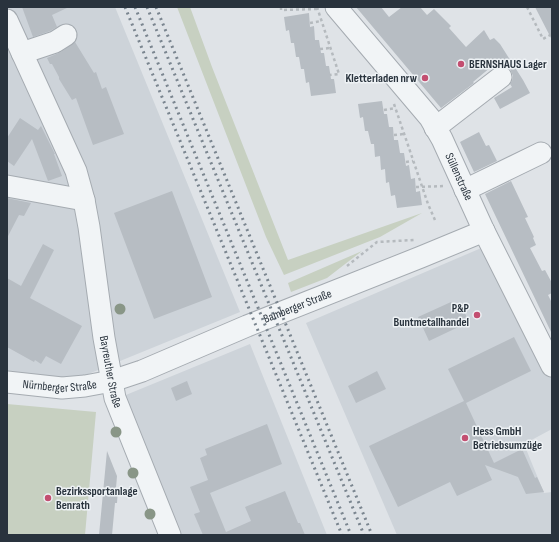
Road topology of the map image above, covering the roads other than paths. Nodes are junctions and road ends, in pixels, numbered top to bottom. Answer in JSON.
{"nodes":[{"id":1,"x":323,"y":8,"type":"edge"},
{"id":2,"x":7,"y":20,"type":"edge"},
{"id":3,"x":66,"y":35,"type":"dead end"},
{"id":4,"x":22,"y":53,"type":"junction"},
{"id":5,"x":501,"y":77,"type":"dead end"},
{"id":6,"x":435,"y":128,"type":"junction"},
{"id":7,"x":541,"y":153,"type":"dead end"},
{"id":8,"x":7,"y":186,"type":"edge"},
{"id":9,"x":455,"y":188,"type":"junction"},
{"id":10,"x":84,"y":200,"type":"junction"},
{"id":11,"x":484,"y":231,"type":"junction"},
{"id":12,"x":552,"y":366,"type":"edge"},
{"id":13,"x":7,"y":382,"type":"edge"},
{"id":14,"x":112,"y":382,"type":"junction"},
{"id":15,"x":170,"y":535,"type":"edge"}],
"edges":[{"from":1,"to":6,"type":"street","name":"Süllenstraße"},
{"from":2,"to":4,"type":"street","name":"Bayreuther Straße"},
{"from":3,"to":4,"type":"street"},
{"from":4,"to":10,"type":"street","name":"Bayreuther Straße"},
{"from":5,"to":6,"type":"street"},
{"from":6,"to":9,"type":"street","name":"Süllenstraße"},
{"from":7,"to":9,"type":"street"},
{"from":8,"to":10,"type":"street"},
{"from":9,"to":11,"type":"street","name":"Süllenstraße"},
{"from":10,"to":14,"type":"street","name":"Bayreuther Straße"},
{"from":11,"to":12,"type":"street","name":"Süllenstraße"},
{"from":11,"to":14,"type":"street","name":"Bamberger Straße"},
{"from":13,"to":14,"type":"street","name":"Nürnberger Straße"},
{"from":14,"to":15,"type":"street","name":"Bayreuther Straße"}]}
